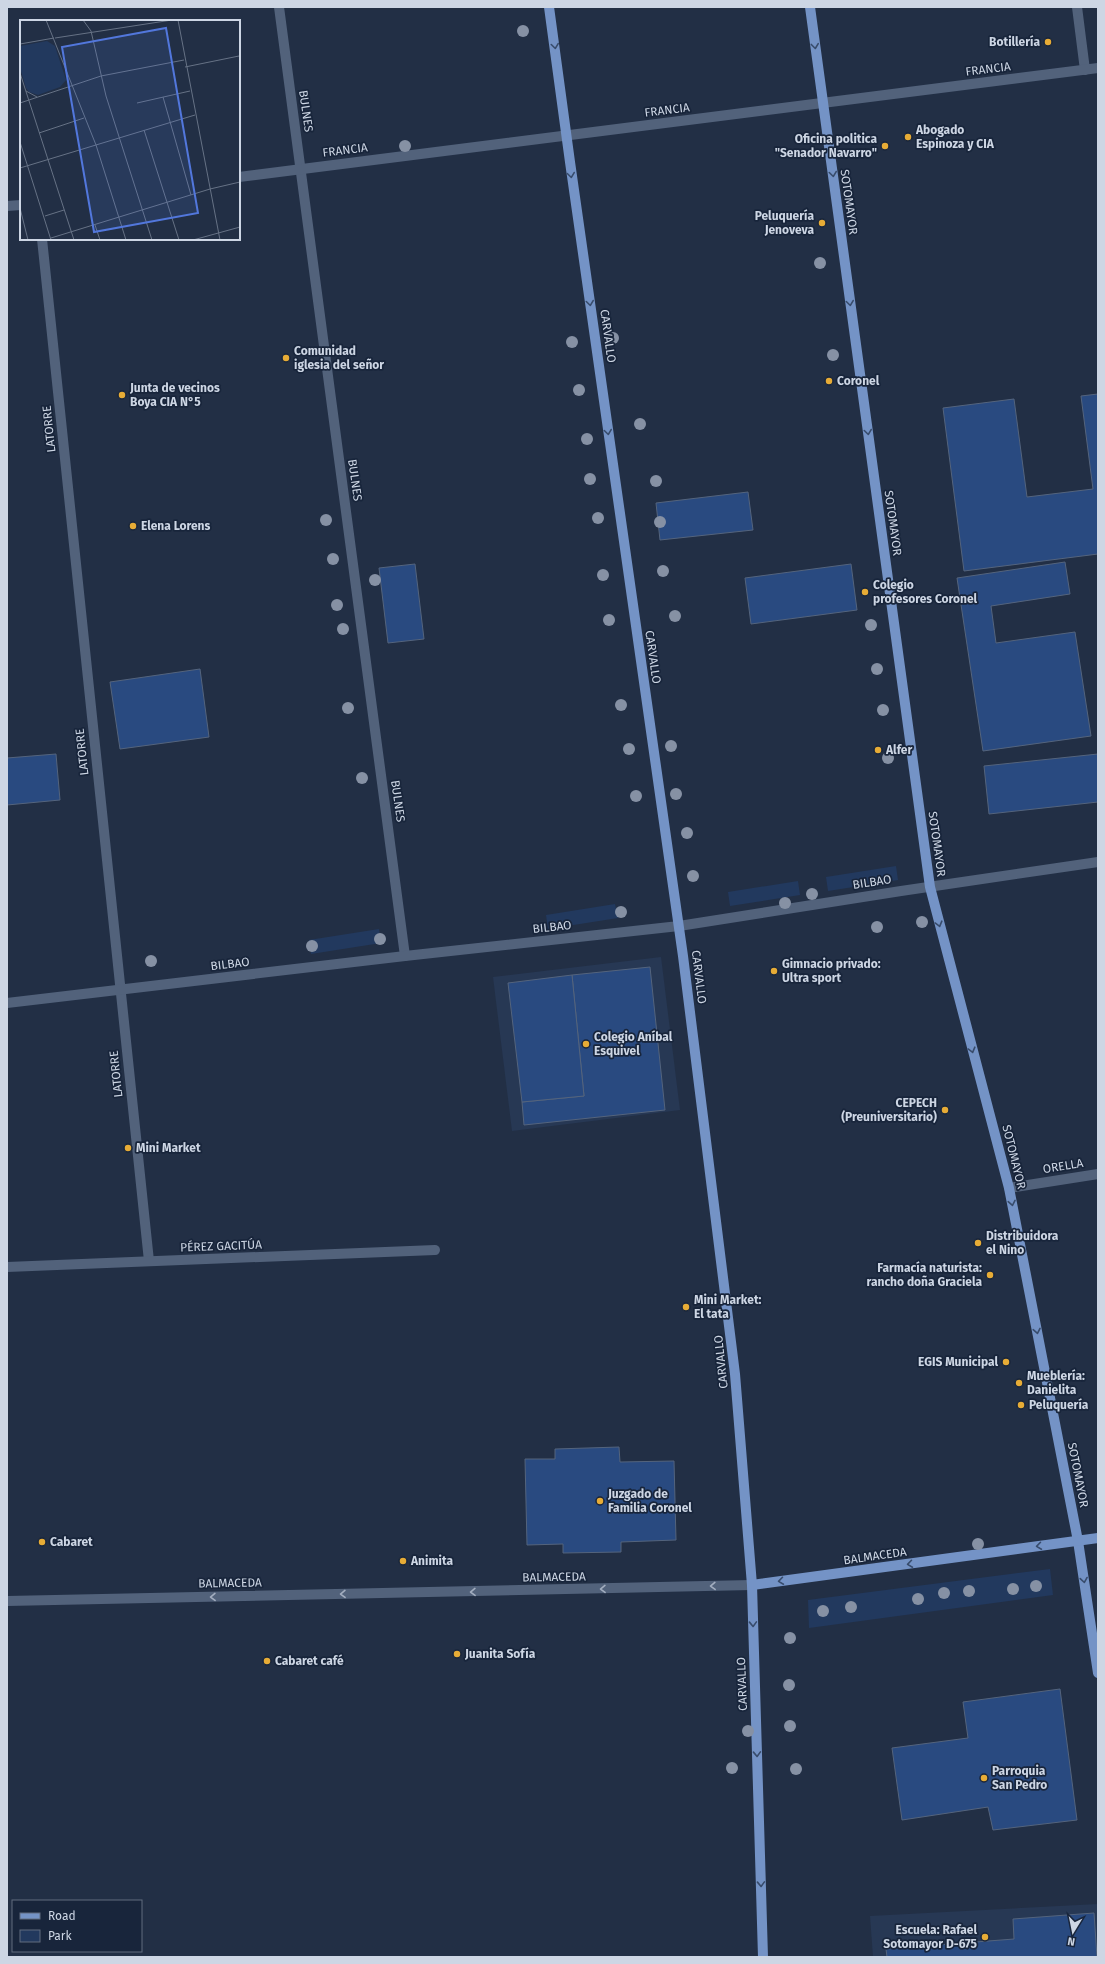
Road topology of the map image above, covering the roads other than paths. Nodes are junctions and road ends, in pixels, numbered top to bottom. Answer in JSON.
{"nodes":[{"id":1,"x":279,"y":7,"type":"edge"},
{"id":2,"x":550,"y":7,"type":"edge"},
{"id":3,"x":810,"y":7,"type":"edge"},
{"id":4,"x":1077,"y":7,"type":"edge"},
{"id":5,"x":1098,"y":68,"type":"edge"},
{"id":6,"x":1085,"y":70,"type":"junction"},
{"id":7,"x":823,"y":103,"type":"junction"},
{"id":8,"x":566,"y":136,"type":"junction"},
{"id":9,"x":301,"y":169,"type":"junction"},
{"id":10,"x":240,"y":177,"type":"edge"},
{"id":11,"x":20,"y":204,"type":"edge"},
{"id":12,"x":7,"y":206,"type":"edge"},
{"id":13,"x":42,"y":240,"type":"edge"},
{"id":14,"x":1098,"y":862,"type":"edge"},
{"id":15,"x":930,"y":886,"type":"junction"},
{"id":16,"x":679,"y":926,"type":"junction"},
{"id":17,"x":405,"y":956,"type":"junction"},
{"id":18,"x":120,"y":990,"type":"junction"},
{"id":19,"x":7,"y":1003,"type":"edge"},
{"id":20,"x":1098,"y":1174,"type":"edge"},
{"id":21,"x":1009,"y":1188,"type":"junction"},
{"id":22,"x":435,"y":1250,"type":"dead end"},
{"id":23,"x":149,"y":1262,"type":"junction"},
{"id":24,"x":7,"y":1267,"type":"edge"},
{"id":25,"x":1098,"y":1538,"type":"edge"},
{"id":26,"x":1078,"y":1541,"type":"junction"},
{"id":27,"x":752,"y":1585,"type":"junction"},
{"id":28,"x":7,"y":1601,"type":"edge"},
{"id":29,"x":1098,"y":1673,"type":"edge"},
{"id":30,"x":763,"y":1957,"type":"edge"}],
"edges":[{"from":1,"to":9,"type":"street","name":"BULNES"},
{"from":2,"to":8,"type":"main road","name":"CARVALLO","one_way":true},
{"from":3,"to":7,"type":"main road","name":"SOTOMAYOR","one_way":true},
{"from":4,"to":6,"type":"street"},
{"from":5,"to":6,"type":"street","name":"FRANCIA"},
{"from":6,"to":7,"type":"street","name":"FRANCIA"},
{"from":7,"to":8,"type":"street","name":"FRANCIA"},
{"from":7,"to":15,"type":"main road","name":"SOTOMAYOR","one_way":true},
{"from":8,"to":9,"type":"street","name":"FRANCIA"},
{"from":8,"to":16,"type":"main road","name":"CARVALLO","one_way":true},
{"from":9,"to":10,"type":"street","name":"FRANCIA"},
{"from":9,"to":17,"type":"street","name":"BULNES"},
{"from":11,"to":12,"type":"street"},
{"from":13,"to":18,"type":"street","name":"LATORRE"},
{"from":14,"to":15,"type":"street","name":"BILBAO"},
{"from":15,"to":16,"type":"street","name":"BILBAO"},
{"from":15,"to":21,"type":"main road","name":"SOTOMAYOR","one_way":true},
{"from":16,"to":17,"type":"street","name":"BILBAO"},
{"from":16,"to":27,"type":"main road","name":"CARVALLO"},
{"from":17,"to":18,"type":"street","name":"BILBAO"},
{"from":18,"to":19,"type":"street","name":"BILBAO"},
{"from":18,"to":23,"type":"street","name":"LATORRE"},
{"from":20,"to":21,"type":"street","name":"ORELLA"},
{"from":21,"to":26,"type":"main road","name":"SOTOMAYOR","one_way":true},
{"from":22,"to":23,"type":"street","name":"PÉREZ GACITÚA"},
{"from":23,"to":24,"type":"street","name":"PÉREZ GACITÚA"},
{"from":25,"to":26,"type":"main road","name":"BALMACEDA"},
{"from":26,"to":27,"type":"main road","name":"BALMACEDA","one_way":true},
{"from":26,"to":29,"type":"main road","name":"SOTOMAYOR","one_way":true},
{"from":27,"to":28,"type":"street","name":"BALMACEDA","one_way":true},
{"from":27,"to":30,"type":"main road","name":"CARVALLO","one_way":true}]}
